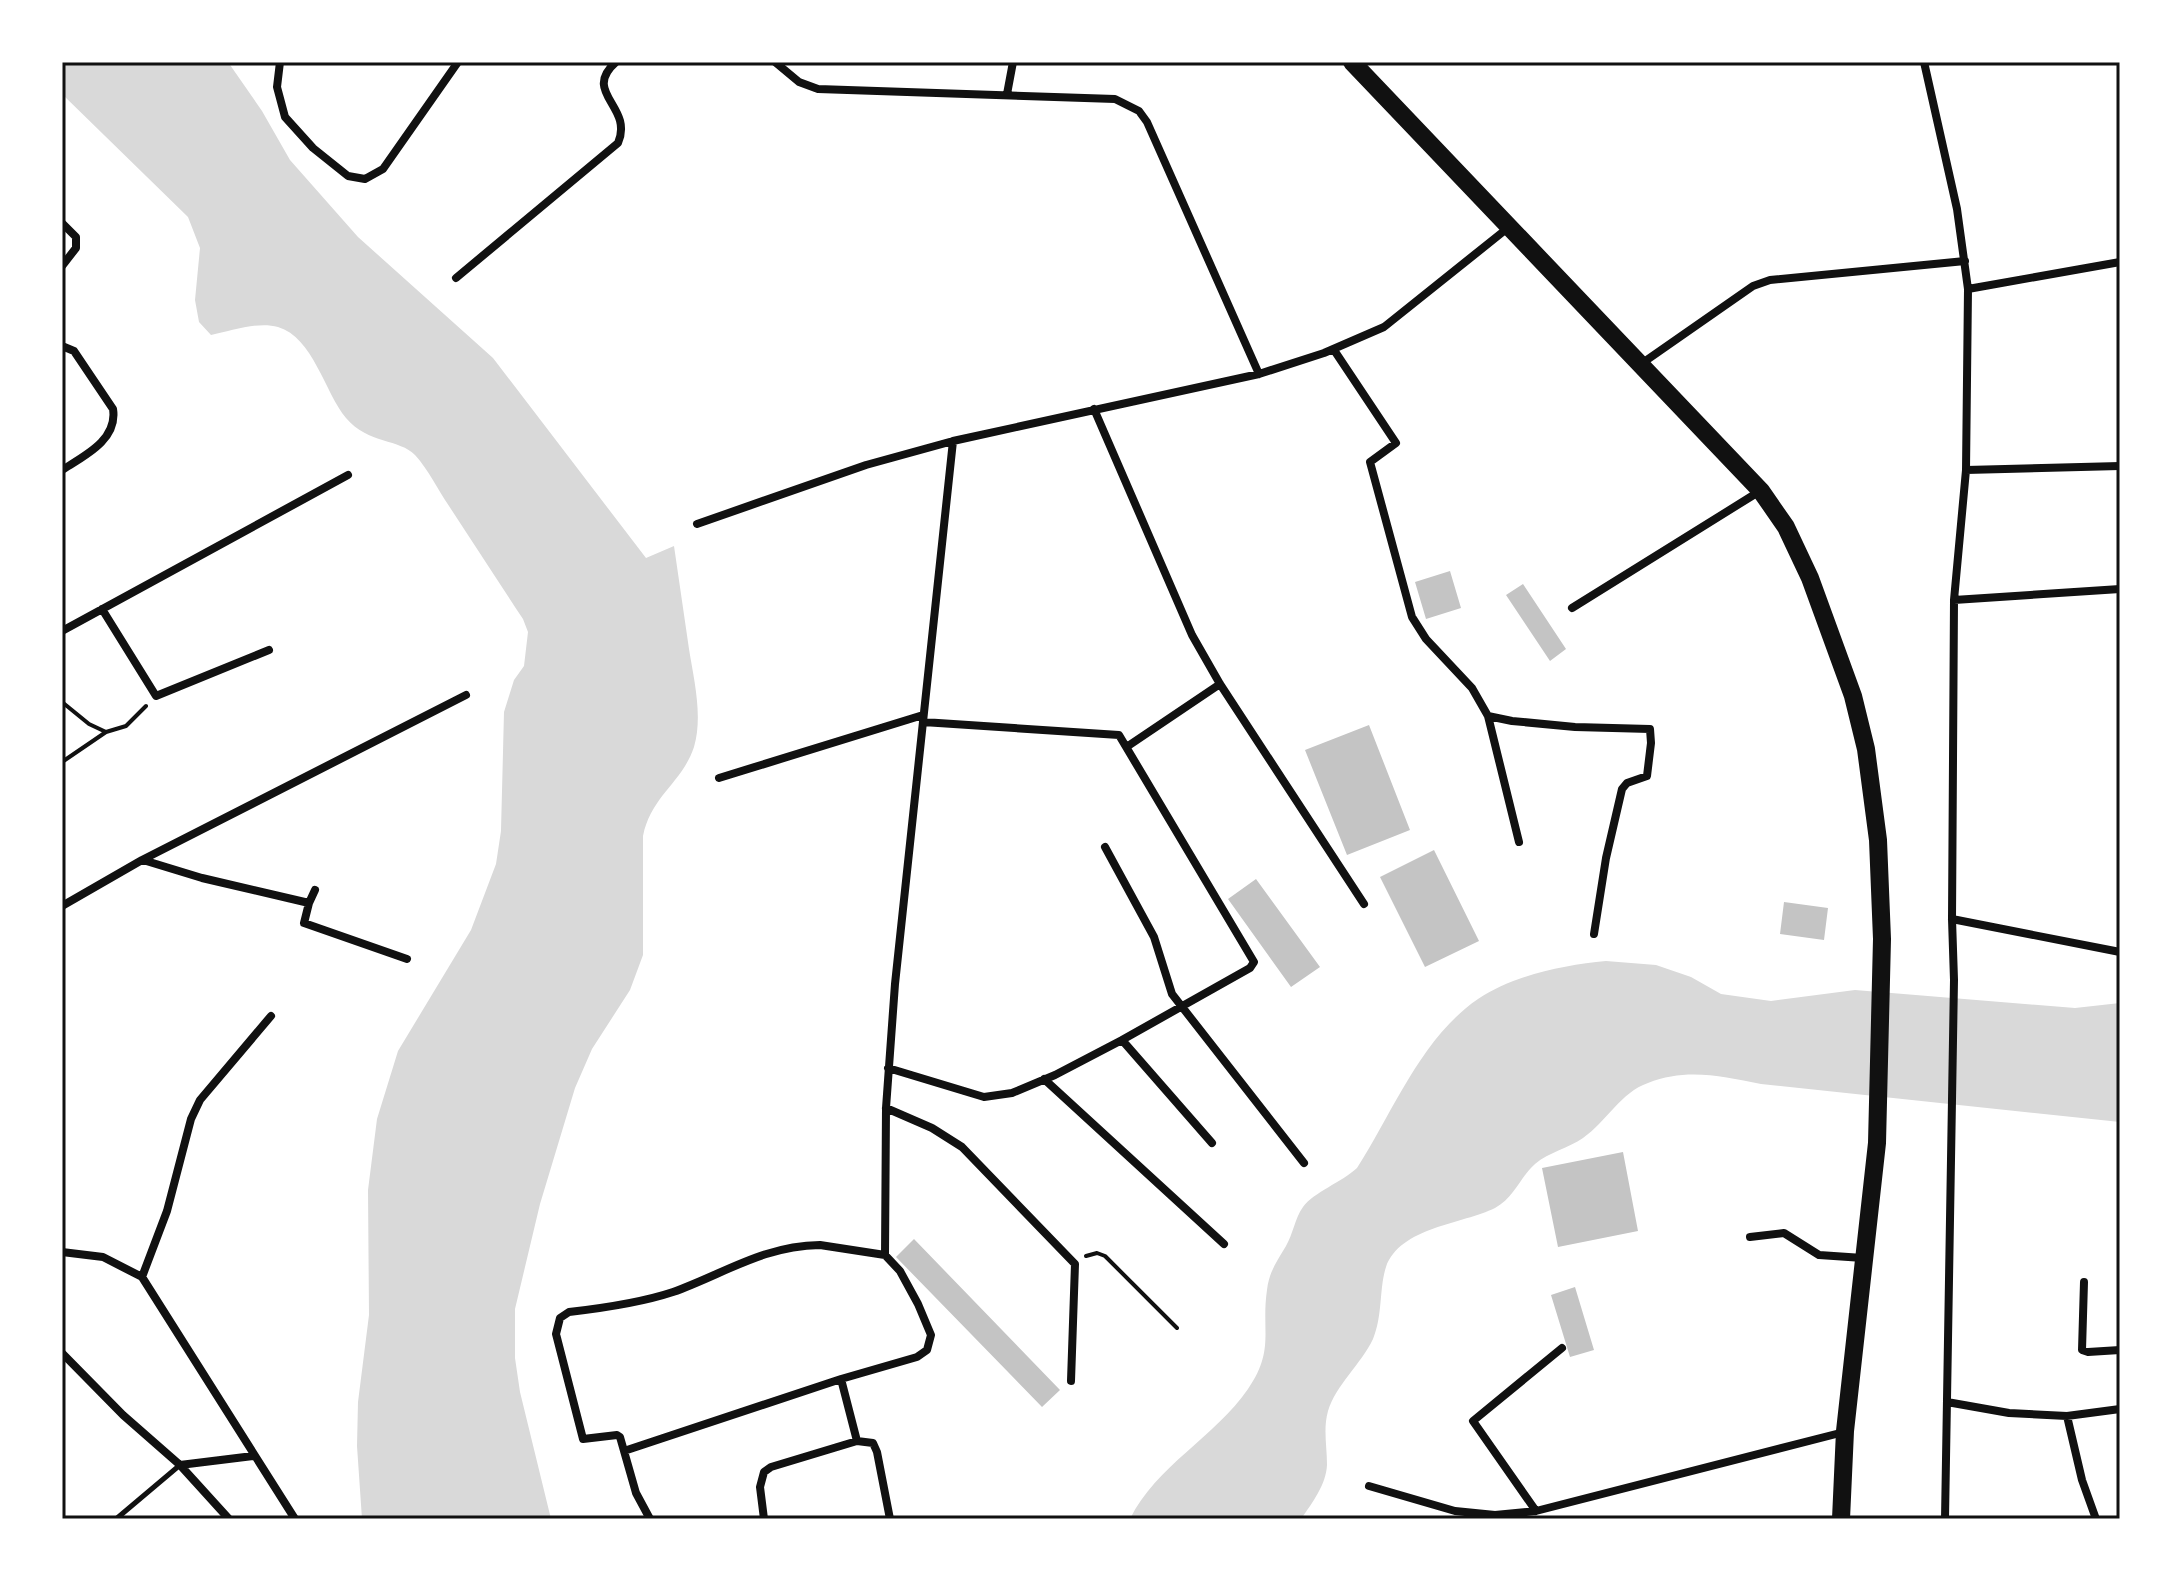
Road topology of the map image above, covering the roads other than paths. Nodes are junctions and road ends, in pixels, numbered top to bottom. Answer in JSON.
{"nodes":[{"id":1,"x":280,"y":62,"type":"edge"},
{"id":2,"x":458,"y":62,"type":"edge"},
{"id":3,"x":616,"y":62,"type":"edge"},
{"id":4,"x":775,"y":62,"type":"edge"},
{"id":5,"x":791,"y":62,"type":"edge"},
{"id":6,"x":1013,"y":62,"type":"edge"},
{"id":7,"x":1352,"y":62,"type":"edge"},
{"id":8,"x":1924,"y":62,"type":"edge"},
{"id":9,"x":784,"y":71,"type":"junction"},
{"id":10,"x":1007,"y":94,"type":"junction"},
{"id":11,"x":62,"y":223,"type":"edge"},
{"id":12,"x":1509,"y":226,"type":"junction"},
{"id":13,"x":1965,"y":261,"type":"junction"},
{"id":14,"x":2120,"y":262,"type":"edge"},
{"id":15,"x":62,"y":266,"type":"edge"},
{"id":16,"x":456,"y":278,"type":"dead end"},
{"id":17,"x":1968,"y":289,"type":"junction"},
{"id":18,"x":62,"y":346,"type":"edge"},
{"id":19,"x":1334,"y":350,"type":"junction"},
{"id":20,"x":1640,"y":365,"type":"junction"},
{"id":21,"x":1259,"y":374,"type":"junction"},
{"id":22,"x":1094,"y":409,"type":"junction"},
{"id":23,"x":953,"y":441,"type":"junction"},
{"id":24,"x":2120,"y":466,"type":"edge"},
{"id":25,"x":62,"y":470,"type":"edge"},
{"id":26,"x":1966,"y":470,"type":"junction"},
{"id":27,"x":348,"y":475,"type":"dead end"},
{"id":28,"x":1761,"y":491,"type":"junction"},
{"id":29,"x":697,"y":524,"type":"dead end"},
{"id":30,"x":2120,"y":589,"type":"edge"},
{"id":31,"x":1954,"y":600,"type":"junction"},
{"id":32,"x":1572,"y":608,"type":"dead end"},
{"id":33,"x":102,"y":609,"type":"junction"},
{"id":34,"x":62,"y":631,"type":"edge"},
{"id":35,"x":269,"y":650,"type":"dead end"},
{"id":36,"x":1220,"y":684,"type":"junction"},
{"id":37,"x":466,"y":695,"type":"dead end"},
{"id":38,"x":1488,"y":716,"type":"junction"},
{"id":39,"x":923,"y":719,"type":"junction"},
{"id":40,"x":1128,"y":746,"type":"junction"},
{"id":41,"x":719,"y":778,"type":"dead end"},
{"id":42,"x":1519,"y":842,"type":"dead end"},
{"id":43,"x":1105,"y":847,"type":"dead end"},
{"id":44,"x":142,"y":860,"type":"junction"},
{"id":45,"x":315,"y":890,"type":"dead end"},
{"id":46,"x":309,"y":903,"type":"junction"},
{"id":47,"x":1364,"y":904,"type":"dead end"},
{"id":48,"x":62,"y":906,"type":"edge"},
{"id":49,"x":1952,"y":919,"type":"junction"},
{"id":50,"x":1594,"y":934,"type":"dead end"},
{"id":51,"x":2120,"y":952,"type":"edge"},
{"id":52,"x":407,"y":959,"type":"dead end"},
{"id":53,"x":1181,"y":1008,"type":"junction"},
{"id":54,"x":271,"y":1016,"type":"dead end"},
{"id":55,"x":1122,"y":1040,"type":"junction"},
{"id":56,"x":888,"y":1068,"type":"junction"},
{"id":57,"x":1044,"y":1079,"type":"junction"},
{"id":58,"x":886,"y":1108,"type":"junction"},
{"id":59,"x":1212,"y":1143,"type":"dead end"},
{"id":60,"x":1304,"y":1163,"type":"dead end"},
{"id":61,"x":1750,"y":1237,"type":"dead end"},
{"id":62,"x":1224,"y":1244,"type":"dead end"},
{"id":63,"x":62,"y":1252,"type":"edge"},
{"id":64,"x":885,"y":1255,"type":"junction"},
{"id":65,"x":1864,"y":1258,"type":"junction"},
{"id":66,"x":142,"y":1277,"type":"junction"},
{"id":67,"x":2084,"y":1282,"type":"dead end"},
{"id":68,"x":1562,"y":1348,"type":"dead end"},
{"id":69,"x":2120,"y":1350,"type":"edge"},
{"id":70,"x":62,"y":1353,"type":"edge"},
{"id":71,"x":841,"y":1379,"type":"junction"},
{"id":72,"x":1071,"y":1381,"type":"dead end"},
{"id":73,"x":1947,"y":1402,"type":"junction"},
{"id":74,"x":2120,"y":1409,"type":"edge"},
{"id":75,"x":2067,"y":1416,"type":"junction"},
{"id":76,"x":1845,"y":1431,"type":"junction"},
{"id":77,"x":857,"y":1441,"type":"junction"},
{"id":78,"x":624,"y":1451,"type":"junction"},
{"id":79,"x":253,"y":1456,"type":"junction"},
{"id":80,"x":180,"y":1465,"type":"junction"},
{"id":81,"x":1369,"y":1486,"type":"dead end"},
{"id":82,"x":1536,"y":1511,"type":"junction"},
{"id":83,"x":116,"y":1519,"type":"edge"},
{"id":84,"x":229,"y":1519,"type":"edge"},
{"id":85,"x":295,"y":1519,"type":"edge"},
{"id":86,"x":650,"y":1519,"type":"edge"},
{"id":87,"x":764,"y":1519,"type":"edge"},
{"id":88,"x":890,"y":1519,"type":"edge"},
{"id":89,"x":1841,"y":1519,"type":"edge"},
{"id":90,"x":1945,"y":1519,"type":"edge"},
{"id":91,"x":2096,"y":1519,"type":"edge"}],
"edges":[{"from":1,"to":2,"type":"street"},
{"from":3,"to":16,"type":"street"},
{"from":4,"to":9,"type":"street"},
{"from":5,"to":9,"type":"street"},
{"from":6,"to":10,"type":"street"},
{"from":7,"to":12,"type":"highway"},
{"from":8,"to":13,"type":"street"},
{"from":9,"to":10,"type":"street"},
{"from":10,"to":21,"type":"street"},
{"from":11,"to":15,"type":"street"},
{"from":12,"to":19,"type":"street"},
{"from":12,"to":20,"type":"highway"},
{"from":13,"to":17,"type":"street"},
{"from":13,"to":20,"type":"street"},
{"from":14,"to":17,"type":"street"},
{"from":17,"to":26,"type":"street"},
{"from":18,"to":25,"type":"street"},
{"from":19,"to":21,"type":"street"},
{"from":19,"to":38,"type":"street"},
{"from":20,"to":28,"type":"highway"},
{"from":21,"to":22,"type":"street"},
{"from":22,"to":23,"type":"street"},
{"from":22,"to":36,"type":"street"},
{"from":23,"to":29,"type":"street"},
{"from":23,"to":39,"type":"street"},
{"from":24,"to":26,"type":"street"},
{"from":26,"to":31,"type":"street"},
{"from":27,"to":33,"type":"street"},
{"from":28,"to":32,"type":"street"},
{"from":28,"to":65,"type":"highway"},
{"from":30,"to":31,"type":"street"},
{"from":31,"to":49,"type":"street"},
{"from":33,"to":34,"type":"street"},
{"from":33,"to":35,"type":"street"},
{"from":36,"to":40,"type":"street"},
{"from":36,"to":47,"type":"street"},
{"from":37,"to":44,"type":"street"},
{"from":38,"to":42,"type":"street"},
{"from":38,"to":50,"type":"street"},
{"from":39,"to":40,"type":"street"},
{"from":39,"to":41,"type":"street"},
{"from":39,"to":56,"type":"street"},
{"from":40,"to":53,"type":"street"},
{"from":43,"to":53,"type":"street"},
{"from":44,"to":46,"type":"street"},
{"from":44,"to":48,"type":"street"},
{"from":45,"to":46,"type":"street"},
{"from":46,"to":52,"type":"street"},
{"from":49,"to":51,"type":"street"},
{"from":49,"to":73,"type":"street"},
{"from":53,"to":55,"type":"street"},
{"from":53,"to":60,"type":"street"},
{"from":54,"to":66,"type":"street"},
{"from":55,"to":57,"type":"street"},
{"from":55,"to":59,"type":"street"},
{"from":56,"to":57,"type":"street"},
{"from":56,"to":58,"type":"street"},
{"from":57,"to":62,"type":"street"},
{"from":58,"to":64,"type":"street"},
{"from":58,"to":72,"type":"street"},
{"from":61,"to":65,"type":"street"},
{"from":63,"to":66,"type":"street"},
{"from":64,"to":71,"type":"street"},
{"from":64,"to":78,"type":"street"},
{"from":65,"to":76,"type":"highway"},
{"from":66,"to":79,"type":"street"},
{"from":67,"to":69,"type":"street"},
{"from":68,"to":82,"type":"street"},
{"from":70,"to":80,"type":"street"},
{"from":71,"to":77,"type":"street"},
{"from":71,"to":78,"type":"street"},
{"from":73,"to":75,"type":"street"},
{"from":73,"to":90,"type":"street"},
{"from":74,"to":75,"type":"street"},
{"from":75,"to":91,"type":"street"},
{"from":76,"to":82,"type":"street"},
{"from":76,"to":89,"type":"highway"},
{"from":77,"to":87,"type":"street"},
{"from":77,"to":88,"type":"street"},
{"from":78,"to":86,"type":"street"},
{"from":79,"to":80,"type":"street"},
{"from":79,"to":85,"type":"street"},
{"from":80,"to":83,"type":"lane"},
{"from":80,"to":84,"type":"street"},
{"from":81,"to":82,"type":"street"}]}
